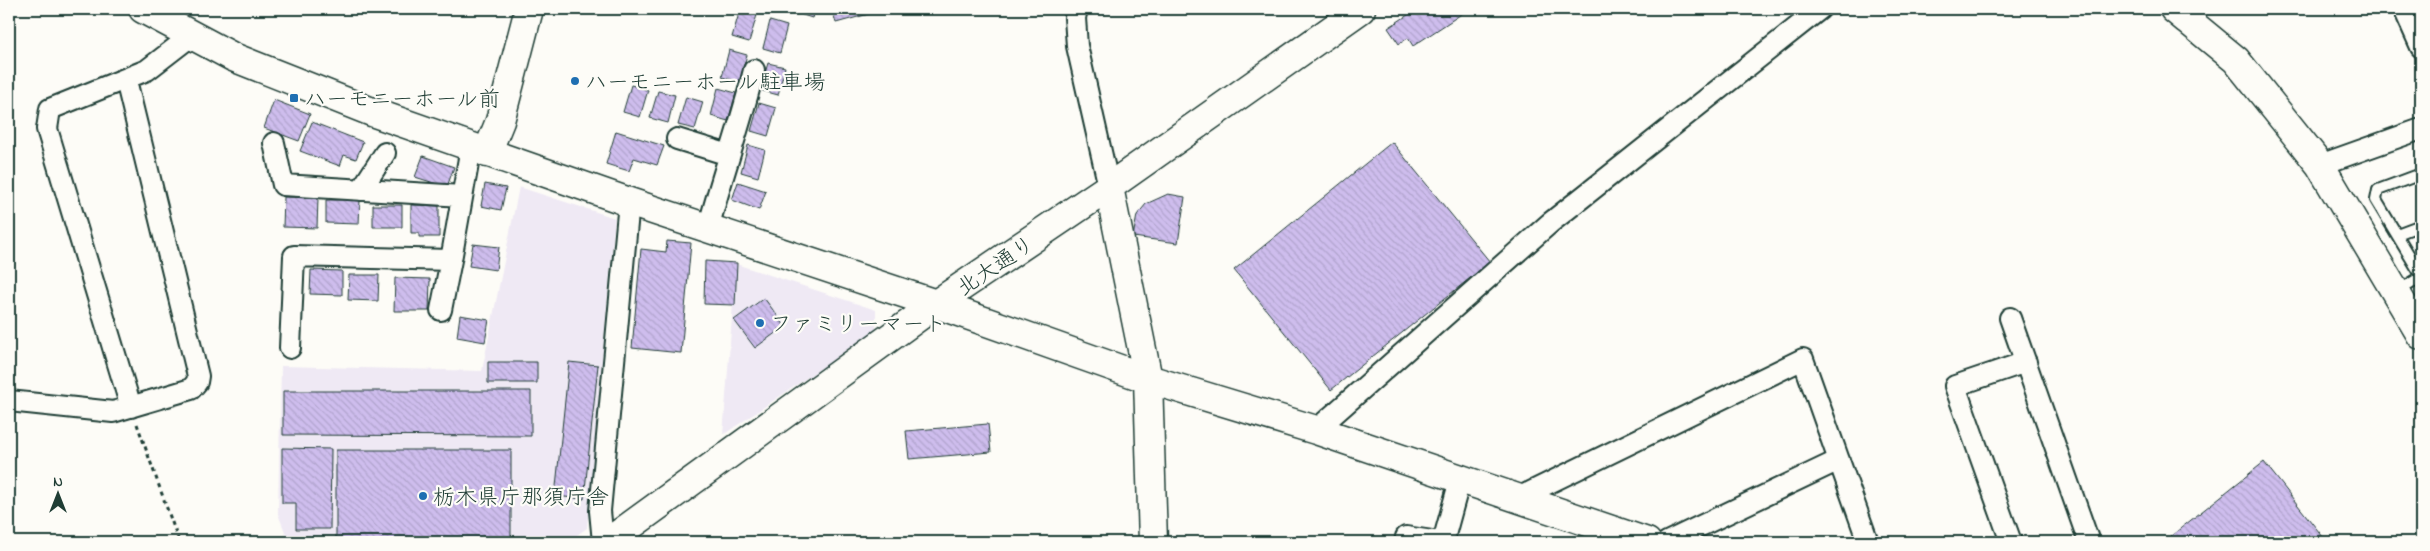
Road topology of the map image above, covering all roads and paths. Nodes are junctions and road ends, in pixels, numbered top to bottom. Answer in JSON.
{"nodes":[{"id":1,"x":143,"y":9,"type":"edge"},
{"id":2,"x":529,"y":9,"type":"edge"},
{"id":3,"x":1077,"y":9,"type":"edge"},
{"id":4,"x":1361,"y":9,"type":"edge"},
{"id":5,"x":1820,"y":9,"type":"edge"},
{"id":6,"x":2174,"y":9,"type":"edge"},
{"id":7,"x":2404,"y":9,"type":"edge"},
{"id":8,"x":191,"y":36,"type":"junction"},
{"id":9,"x":2421,"y":46,"type":"edge"},
{"id":10,"x":754,"y":70,"type":"dead end"},
{"id":11,"x":126,"y":80,"type":"junction"},
{"id":12,"x":2421,"y":129,"type":"edge"},
{"id":13,"x":677,"y":139,"type":"dead end"},
{"id":14,"x":274,"y":143,"type":"dead end"},
{"id":15,"x":479,"y":150,"type":"junction"},
{"id":16,"x":386,"y":153,"type":"dead end"},
{"id":17,"x":730,"y":156,"type":"junction"},
{"id":18,"x":2320,"y":165,"type":"junction"},
{"id":19,"x":2421,"y":174,"type":"edge"},
{"id":20,"x":1109,"y":187,"type":"junction"},
{"id":21,"x":361,"y":190,"type":"junction"},
{"id":22,"x":462,"y":196,"type":"junction"},
{"id":23,"x":629,"y":202,"type":"junction"},
{"id":24,"x":2421,"y":225,"type":"edge"},
{"id":25,"x":708,"y":229,"type":"junction"},
{"id":26,"x":2397,"y":234,"type":"junction"},
{"id":27,"x":451,"y":260,"type":"junction"},
{"id":28,"x":2421,"y":276,"type":"edge"},
{"id":29,"x":2396,"y":293,"type":"junction"},
{"id":30,"x":936,"y":304,"type":"junction"},
{"id":31,"x":441,"y":310,"type":"dead end"},
{"id":32,"x":2010,"y":318,"type":"dead end"},
{"id":33,"x":2421,"y":335,"type":"edge"},
{"id":34,"x":290,"y":348,"type":"dead end"},
{"id":35,"x":2026,"y":362,"type":"junction"},
{"id":36,"x":1148,"y":379,"type":"junction"},
{"id":37,"x":9,"y":401,"type":"edge"},
{"id":38,"x":131,"y":407,"type":"junction"},
{"id":39,"x":1316,"y":430,"type":"junction"},
{"id":40,"x":1839,"y":460,"type":"junction"},
{"id":41,"x":1460,"y":480,"type":"junction"},
{"id":42,"x":1516,"y":499,"type":"junction"},
{"id":43,"x":622,"y":537,"type":"edge"},
{"id":44,"x":179,"y":542,"type":"edge"},
{"id":45,"x":603,"y":542,"type":"edge"},
{"id":46,"x":1153,"y":542,"type":"edge"},
{"id":47,"x":1405,"y":542,"type":"edge"},
{"id":48,"x":1441,"y":542,"type":"edge"},
{"id":49,"x":1647,"y":542,"type":"edge"},
{"id":50,"x":1667,"y":542,"type":"edge"},
{"id":51,"x":1868,"y":542,"type":"edge"},
{"id":52,"x":2011,"y":542,"type":"edge"},
{"id":53,"x":2089,"y":542,"type":"edge"}],
"edges":[{"from":1,"to":8,"type":"street"},
{"from":2,"to":15,"type":"street"},
{"from":3,"to":20,"type":"street"},
{"from":4,"to":20,"type":"street","name":"北大通り"},
{"from":5,"to":39,"type":"street"},
{"from":6,"to":18,"type":"street"},
{"from":7,"to":9,"type":"street"},
{"from":8,"to":11,"type":"street"},
{"from":8,"to":15,"type":"street"},
{"from":10,"to":17,"type":"street"},
{"from":11,"to":38,"type":"street"},
{"from":11,"to":38,"type":"street"},
{"from":12,"to":18,"type":"street"},
{"from":13,"to":17,"type":"street"},
{"from":14,"to":21,"type":"street"},
{"from":15,"to":22,"type":"street"},
{"from":15,"to":23,"type":"street"},
{"from":16,"to":21,"type":"street"},
{"from":17,"to":25,"type":"street"},
{"from":18,"to":29,"type":"street"},
{"from":19,"to":26,"type":"lane"},
{"from":20,"to":30,"type":"street","name":"北大通り"},
{"from":20,"to":36,"type":"street"},
{"from":21,"to":22,"type":"street"},
{"from":22,"to":27,"type":"street"},
{"from":23,"to":25,"type":"street"},
{"from":23,"to":45,"type":"street"},
{"from":24,"to":26,"type":"lane"},
{"from":25,"to":30,"type":"street"},
{"from":26,"to":28,"type":"lane"},
{"from":27,"to":31,"type":"street"},
{"from":27,"to":34,"type":"street"},
{"from":28,"to":29,"type":"lane"},
{"from":29,"to":33,"type":"street"},
{"from":30,"to":36,"type":"street"},
{"from":30,"to":43,"type":"street","name":"北大通り"},
{"from":32,"to":35,"type":"street"},
{"from":35,"to":52,"type":"street"},
{"from":35,"to":53,"type":"street"},
{"from":36,"to":39,"type":"street"},
{"from":36,"to":46,"type":"street"},
{"from":37,"to":38,"type":"street"},
{"from":38,"to":44,"type":"path"},
{"from":39,"to":41,"type":"street"},
{"from":40,"to":42,"type":"street"},
{"from":40,"to":50,"type":"street"},
{"from":40,"to":51,"type":"street"},
{"from":41,"to":42,"type":"street"},
{"from":41,"to":48,"type":"street"},
{"from":42,"to":49,"type":"street"},
{"from":47,"to":48,"type":"street"}]}
